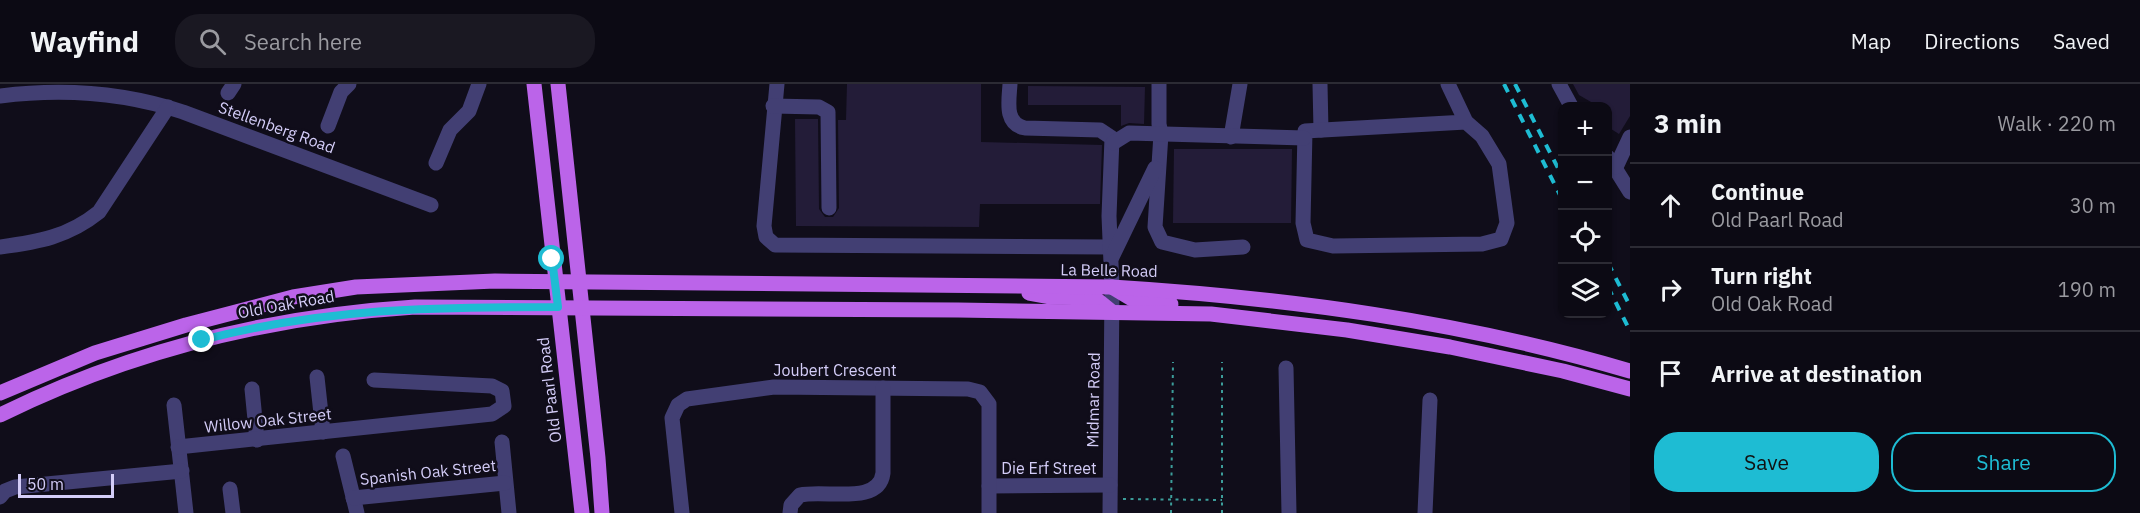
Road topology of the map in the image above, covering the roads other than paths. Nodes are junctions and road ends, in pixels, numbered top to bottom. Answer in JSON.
{"nodes":[{"id":1,"x":349,"y":84,"type":"edge"},
{"id":2,"x":479,"y":84,"type":"edge"},
{"id":3,"x":534,"y":84,"type":"edge"},
{"id":4,"x":558,"y":84,"type":"edge"},
{"id":5,"x":777,"y":84,"type":"edge"},
{"id":6,"x":1010,"y":84,"type":"edge"},
{"id":7,"x":1159,"y":84,"type":"edge"},
{"id":8,"x":1240,"y":84,"type":"edge"},
{"id":9,"x":1320,"y":84,"type":"edge"},
{"id":10,"x":1448,"y":84,"type":"edge"},
{"id":11,"x":1559,"y":84,"type":"edge"},
{"id":12,"x":33,"y":88,"type":"edge"},
{"id":13,"x":122,"y":90,"type":"edge"},
{"id":14,"x":0,"y":96,"type":"edge"},
{"id":15,"x":1569,"y":102,"type":"edge"},
{"id":16,"x":773,"y":106,"type":"junction"},
{"id":17,"x":168,"y":107,"type":"junction"},
{"id":18,"x":1466,"y":122,"type":"junction"},
{"id":19,"x":328,"y":126,"type":"dead end"},
{"id":20,"x":1321,"y":130,"type":"junction"},
{"id":21,"x":1161,"y":134,"type":"junction"},
{"id":22,"x":1232,"y":137,"type":"junction"},
{"id":23,"x":1630,"y":137,"type":"edge"},
{"id":24,"x":1304,"y":138,"type":"junction"},
{"id":25,"x":1113,"y":143,"type":"junction"},
{"id":26,"x":1158,"y":162,"type":"junction"},
{"id":27,"x":1612,"y":162,"type":"edge"},
{"id":28,"x":436,"y":164,"type":"dead end"},
{"id":29,"x":1630,"y":192,"type":"edge"},
{"id":30,"x":431,"y":205,"type":"dead end"},
{"id":31,"x":829,"y":208,"type":"dead end"},
{"id":32,"x":0,"y":247,"type":"edge"},
{"id":33,"x":1243,"y":247,"type":"dead end"},
{"id":34,"x":1112,"y":253,"type":"junction"},
{"id":35,"x":555,"y":282,"type":"junction"},
{"id":36,"x":579,"y":282,"type":"junction"},
{"id":37,"x":1006,"y":286,"type":"junction"},
{"id":38,"x":1112,"y":287,"type":"junction"},
{"id":39,"x":582,"y":306,"type":"junction"},
{"id":40,"x":558,"y":307,"type":"junction"},
{"id":41,"x":1111,"y":311,"type":"junction"},
{"id":42,"x":1211,"y":314,"type":"junction"},
{"id":43,"x":1286,"y":368,"type":"dead end"},
{"id":44,"x":1630,"y":371,"type":"edge"},
{"id":45,"x":317,"y":377,"type":"dead end"},
{"id":46,"x":374,"y":380,"type":"dead end"},
{"id":47,"x":883,"y":388,"type":"junction"},
{"id":48,"x":252,"y":389,"type":"dead end"},
{"id":49,"x":1630,"y":389,"type":"edge"},
{"id":50,"x":0,"y":393,"type":"edge"},
{"id":51,"x":1430,"y":400,"type":"dead end"},
{"id":52,"x":174,"y":405,"type":"dead end"},
{"id":53,"x":0,"y":415,"type":"edge"},
{"id":54,"x":323,"y":432,"type":"junction"},
{"id":55,"x":257,"y":440,"type":"junction"},
{"id":56,"x":502,"y":442,"type":"dead end"},
{"id":57,"x":178,"y":447,"type":"junction"},
{"id":58,"x":343,"y":456,"type":"dead end"},
{"id":59,"x":182,"y":471,"type":"junction"},
{"id":60,"x":506,"y":483,"type":"junction"},
{"id":61,"x":989,"y":486,"type":"junction"},
{"id":62,"x":230,"y":489,"type":"dead end"},
{"id":63,"x":0,"y":497,"type":"edge"},
{"id":64,"x":353,"y":498,"type":"junction"},
{"id":65,"x":1110,"y":499,"type":"edge"},
{"id":66,"x":186,"y":513,"type":"edge"},
{"id":67,"x":233,"y":513,"type":"edge"},
{"id":68,"x":357,"y":513,"type":"edge"},
{"id":69,"x":508,"y":513,"type":"edge"},
{"id":70,"x":582,"y":513,"type":"edge"},
{"id":71,"x":602,"y":513,"type":"edge"},
{"id":72,"x":682,"y":513,"type":"edge"},
{"id":73,"x":790,"y":513,"type":"edge"},
{"id":74,"x":989,"y":513,"type":"edge"},
{"id":75,"x":1289,"y":513,"type":"edge"},
{"id":76,"x":1425,"y":513,"type":"edge"}],
"edges":[{"from":1,"to":19,"type":"street"},
{"from":2,"to":28,"type":"street"},
{"from":3,"to":35,"type":"main road","name":"Old Paarl Road"},
{"from":4,"to":36,"type":"main road"},
{"from":5,"to":16,"type":"street"},
{"from":6,"to":25,"type":"street"},
{"from":7,"to":21,"type":"street"},
{"from":8,"to":22,"type":"street"},
{"from":9,"to":20,"type":"street"},
{"from":10,"to":18,"type":"street"},
{"from":11,"to":15,"type":"street"},
{"from":12,"to":13,"type":"street","name":"Stellenberg Road"},
{"from":12,"to":14,"type":"street","name":"Stellenberg Road"},
{"from":13,"to":17,"type":"street","name":"Stellenberg Road"},
{"from":16,"to":31,"type":"street"},
{"from":16,"to":34,"type":"street"},
{"from":17,"to":30,"type":"street","name":"Stellenberg Road"},
{"from":17,"to":32,"type":"street"},
{"from":18,"to":20,"type":"street"},
{"from":18,"to":24,"type":"street"},
{"from":20,"to":24,"type":"street"},
{"from":21,"to":22,"type":"street"},
{"from":21,"to":25,"type":"street"},
{"from":21,"to":26,"type":"street"},
{"from":22,"to":24,"type":"street"},
{"from":23,"to":27,"type":"street"},
{"from":25,"to":34,"type":"street","name":"Midmar Road"},
{"from":26,"to":33,"type":"street"},
{"from":26,"to":34,"type":"street"},
{"from":27,"to":29,"type":"street"},
{"from":34,"to":38,"type":"street","name":"Midmar Road"},
{"from":35,"to":36,"type":"main road","name":"Old Oak Road"},
{"from":35,"to":40,"type":"main road","name":"Old Paarl Road"},
{"from":35,"to":50,"type":"main road","name":"Old Oak Road"},
{"from":36,"to":37,"type":"main road","name":"La Belle Road"},
{"from":36,"to":39,"type":"main road"},
{"from":37,"to":38,"type":"main road","name":"La Belle Road"},
{"from":37,"to":41,"type":"main road"},
{"from":38,"to":41,"type":"street","name":"Midmar Road"},
{"from":38,"to":42,"type":"main road"},
{"from":38,"to":44,"type":"main road","name":"La Belle Road"},
{"from":39,"to":40,"type":"main road","name":"Old Oak Road"},
{"from":39,"to":41,"type":"main road"},
{"from":39,"to":71,"type":"main road"},
{"from":40,"to":53,"type":"main road","name":"Old Oak Road"},
{"from":40,"to":70,"type":"main road","name":"Old Paarl Road"},
{"from":41,"to":42,"type":"main road"},
{"from":41,"to":65,"type":"street","name":"Midmar Road"},
{"from":42,"to":49,"type":"main road"},
{"from":43,"to":75,"type":"street"},
{"from":45,"to":54,"type":"street"},
{"from":46,"to":54,"type":"street","name":"Willow Oak Street"},
{"from":47,"to":61,"type":"street","name":"Joubert Crescent"},
{"from":47,"to":72,"type":"street","name":"Joubert Crescent"},
{"from":47,"to":73,"type":"street"},
{"from":48,"to":55,"type":"street"},
{"from":51,"to":76,"type":"street"},
{"from":52,"to":57,"type":"street"},
{"from":54,"to":55,"type":"street","name":"Willow Oak Street"},
{"from":55,"to":57,"type":"street","name":"Willow Oak Street"},
{"from":56,"to":60,"type":"street","name":"Spanish Oak Street"},
{"from":57,"to":59,"type":"street"},
{"from":58,"to":64,"type":"street","name":"Spanish Oak Street"},
{"from":59,"to":63,"type":"street"},
{"from":59,"to":66,"type":"street"},
{"from":60,"to":64,"type":"street","name":"Spanish Oak Street"},
{"from":60,"to":69,"type":"street","name":"Spanish Oak Street"},
{"from":61,"to":65,"type":"street","name":"Die Erf Street"},
{"from":61,"to":74,"type":"street","name":"Joubert Crescent"},
{"from":62,"to":67,"type":"street"},
{"from":64,"to":68,"type":"street","name":"Spanish Oak Street"}]}
